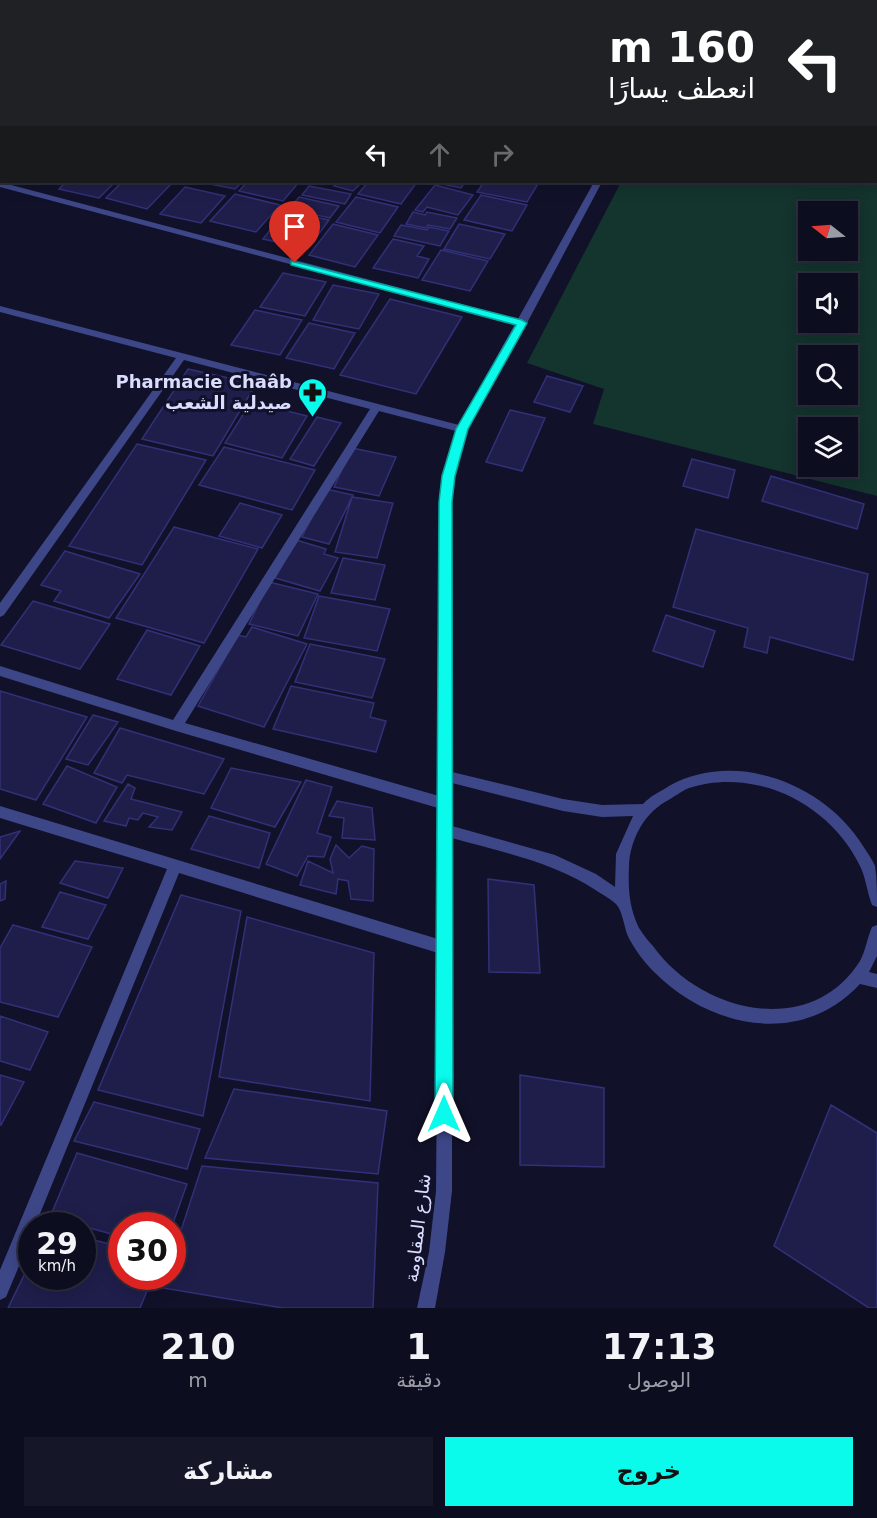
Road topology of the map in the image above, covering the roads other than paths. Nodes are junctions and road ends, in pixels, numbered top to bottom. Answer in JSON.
{"nodes":[{"id":1,"x":597,"y":183,"type":"edge"},
{"id":2,"x":0,"y":184,"type":"edge"},
{"id":3,"x":2,"y":311,"type":"edge"},
{"id":4,"x":522,"y":323,"type":"junction"},
{"id":5,"x":182,"y":356,"type":"junction"},
{"id":6,"x":376,"y":407,"type":"junction"},
{"id":7,"x":462,"y":429,"type":"junction"},
{"id":8,"x":0,"y":612,"type":"edge"},
{"id":9,"x":0,"y":671,"type":"edge"},
{"id":10,"x":176,"y":726,"type":"junction"},
{"id":11,"x":445,"y":776,"type":"junction"},
{"id":12,"x":444,"y":804,"type":"junction"},
{"id":13,"x":643,"y":810,"type":"junction"},
{"id":14,"x":0,"y":812,"type":"edge"},
{"id":15,"x":445,"y":830,"type":"junction"},
{"id":16,"x":175,"y":867,"type":"junction"},
{"id":17,"x":877,"y":891,"type":"edge"},
{"id":18,"x":622,"y":900,"type":"junction"},
{"id":19,"x":877,"y":932,"type":"edge"},
{"id":20,"x":445,"y":948,"type":"junction"},
{"id":21,"x":860,"y":977,"type":"junction"},
{"id":22,"x":877,"y":981,"type":"edge"},
{"id":23,"x":0,"y":1291,"type":"edge"},
{"id":24,"x":426,"y":1308,"type":"edge"}],
"edges":[{"from":1,"to":4,"type":"street","name":"شارع المقاومة"},
{"from":2,"to":4,"type":"street"},
{"from":3,"to":5,"type":"street"},
{"from":4,"to":7,"type":"street","name":"شارع المقاومة"},
{"from":5,"to":6,"type":"street"},
{"from":5,"to":8,"type":"street"},
{"from":6,"to":7,"type":"street"},
{"from":6,"to":10,"type":"street"},
{"from":7,"to":11,"type":"street","name":"شارع المقاومة"},
{"from":9,"to":10,"type":"street"},
{"from":10,"to":12,"type":"street"},
{"from":11,"to":12,"type":"street","name":"شارع المقاومة"},
{"from":11,"to":13,"type":"street"},
{"from":12,"to":15,"type":"street","name":"شارع المقاومة"},
{"from":13,"to":17,"type":"street"},
{"from":13,"to":18,"type":"street"},
{"from":14,"to":16,"type":"street"},
{"from":15,"to":18,"type":"street"},
{"from":15,"to":20,"type":"street","name":"شارع المقاومة"},
{"from":16,"to":20,"type":"street"},
{"from":16,"to":23,"type":"street"},
{"from":18,"to":21,"type":"street"},
{"from":19,"to":21,"type":"street"},
{"from":20,"to":24,"type":"street","name":"شارع المقاومة"},
{"from":21,"to":22,"type":"street"}]}
